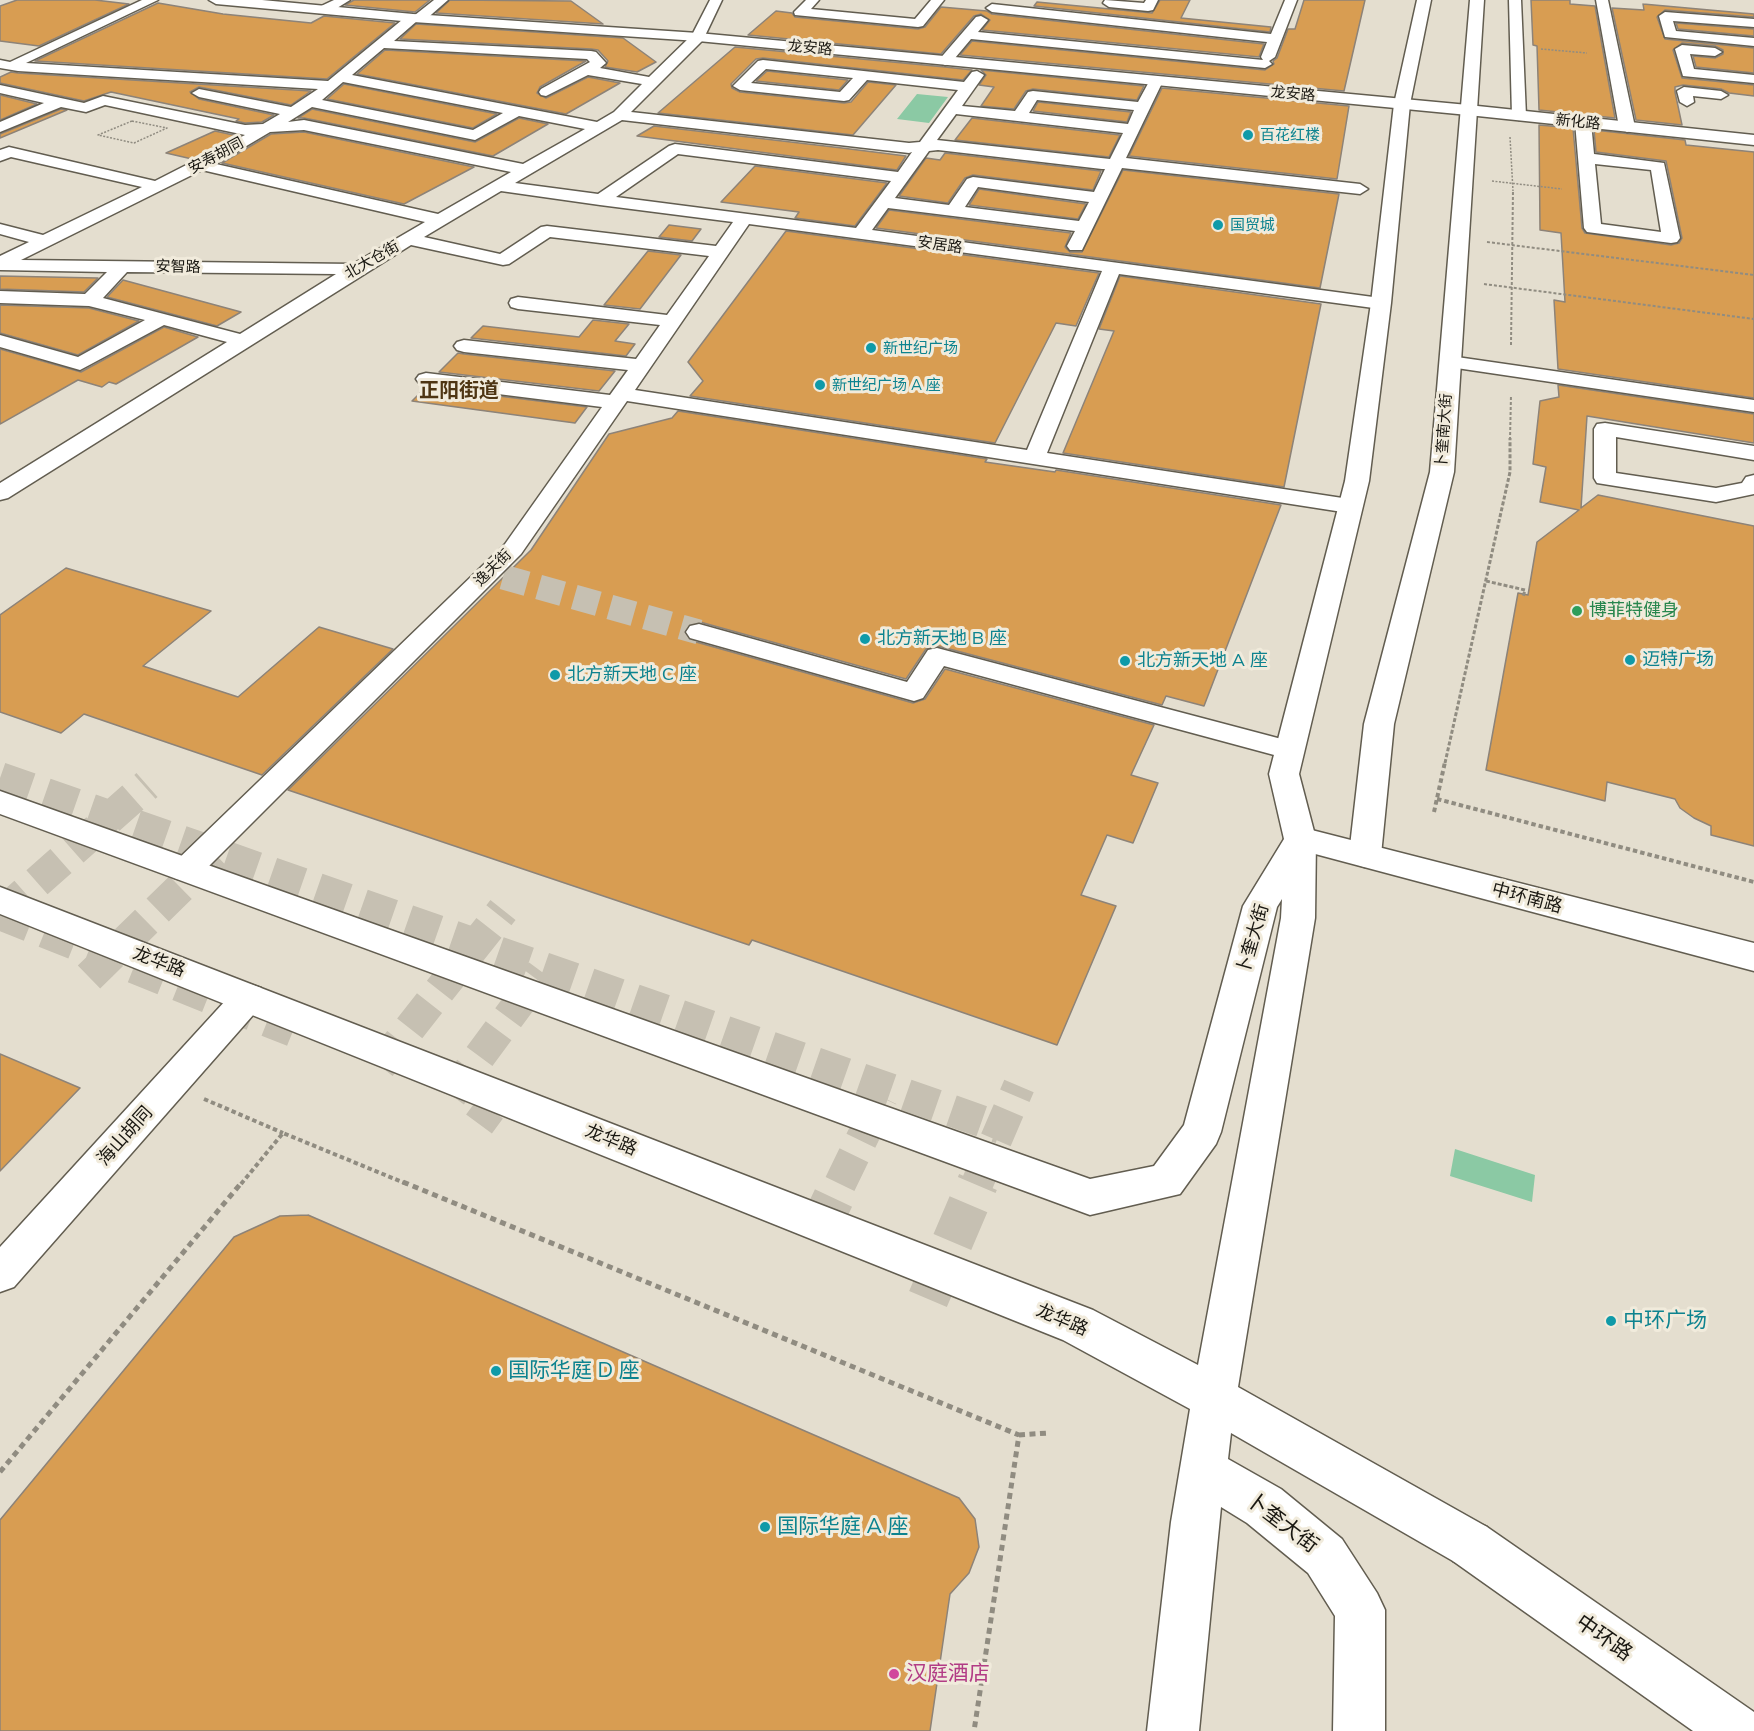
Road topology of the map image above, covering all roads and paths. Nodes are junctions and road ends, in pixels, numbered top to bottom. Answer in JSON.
{"nodes":[{"id":1,"x":152,"y":0,"type":"edge"},
{"id":2,"x":216,"y":0,"type":"edge"},
{"id":3,"x":344,"y":0,"type":"edge"},
{"id":4,"x":442,"y":0,"type":"edge"},
{"id":5,"x":716,"y":0,"type":"edge"},
{"id":6,"x":813,"y":0,"type":"edge"},
{"id":7,"x":938,"y":0,"type":"edge"},
{"id":8,"x":1291,"y":0,"type":"edge"},
{"id":9,"x":1424,"y":0,"type":"edge"},
{"id":10,"x":1477,"y":0,"type":"edge"},
{"id":11,"x":1515,"y":0,"type":"edge"},
{"id":12,"x":1602,"y":0,"type":"edge"},
{"id":13,"x":978,"y":1,"type":"edge"},
{"id":14,"x":1090,"y":1,"type":"edge"},
{"id":15,"x":996,"y":4,"type":"edge"},
{"id":16,"x":1153,"y":5,"type":"edge"},
{"id":17,"x":324,"y":10,"type":"junction"},
{"id":18,"x":416,"y":18,"type":"junction"},
{"id":19,"x":1754,"y":23,"type":"edge"},
{"id":20,"x":969,"y":35,"type":"junction"},
{"id":21,"x":698,"y":38,"type":"junction"},
{"id":22,"x":1272,"y":38,"type":"dead end"},
{"id":23,"x":1754,"y":42,"type":"edge"},
{"id":24,"x":381,"y":44,"type":"junction"},
{"id":25,"x":1544,"y":49,"type":"dead end"},
{"id":26,"x":1612,"y":55,"type":"junction"},
{"id":27,"x":1754,"y":56,"type":"edge"},
{"id":28,"x":945,"y":61,"type":"junction"},
{"id":29,"x":0,"y":64,"type":"edge"},
{"id":30,"x":1265,"y":64,"type":"junction"},
{"id":31,"x":985,"y":65,"type":"junction"},
{"id":32,"x":18,"y":67,"type":"junction"},
{"id":33,"x":52,"y":69,"type":"junction"},
{"id":34,"x":586,"y":70,"type":"junction"},
{"id":35,"x":864,"y":75,"type":"junction"},
{"id":36,"x":1754,"y":79,"type":"edge"},
{"id":37,"x":0,"y":80,"type":"edge"},
{"id":38,"x":334,"y":81,"type":"junction"},
{"id":39,"x":1156,"y":81,"type":"junction"},
{"id":40,"x":652,"y":82,"type":"junction"},
{"id":41,"x":969,"y":87,"type":"junction"},
{"id":42,"x":0,"y":89,"type":"edge"},
{"id":43,"x":1255,"y":90,"type":"junction"},
{"id":44,"x":546,"y":92,"type":"dead end"},
{"id":45,"x":1731,"y":96,"type":"dead end"},
{"id":46,"x":60,"y":102,"type":"junction"},
{"id":47,"x":310,"y":102,"type":"junction"},
{"id":48,"x":1687,"y":102,"type":"dead end"},
{"id":49,"x":1402,"y":104,"type":"junction"},
{"id":50,"x":1143,"y":107,"type":"junction"},
{"id":51,"x":953,"y":109,"type":"junction"},
{"id":52,"x":1468,"y":110,"type":"junction"},
{"id":53,"x":517,"y":111,"type":"junction"},
{"id":54,"x":293,"y":112,"type":"junction"},
{"id":55,"x":619,"y":115,"type":"junction"},
{"id":56,"x":1514,"y":115,"type":"junction"},
{"id":57,"x":1019,"y":116,"type":"junction"},
{"id":58,"x":1583,"y":122,"type":"junction"},
{"id":59,"x":0,"y":127,"type":"edge"},
{"id":60,"x":601,"y":127,"type":"junction"},
{"id":61,"x":1627,"y":127,"type":"junction"},
{"id":62,"x":265,"y":128,"type":"junction"},
{"id":63,"x":1132,"y":129,"type":"junction"},
{"id":64,"x":1754,"y":140,"type":"edge"},
{"id":65,"x":924,"y":147,"type":"junction"},
{"id":66,"x":0,"y":156,"type":"edge"},
{"id":67,"x":1586,"y":158,"type":"junction"},
{"id":68,"x":1116,"y":163,"type":"junction"},
{"id":69,"x":200,"y":165,"type":"junction"},
{"id":70,"x":527,"y":170,"type":"junction"},
{"id":71,"x":902,"y":177,"type":"junction"},
{"id":72,"x":1463,"y":178,"type":"junction"},
{"id":73,"x":1512,"y":183,"type":"junction"},
{"id":74,"x":157,"y":186,"type":"junction"},
{"id":75,"x":500,"y":186,"type":"junction"},
{"id":76,"x":1360,"y":189,"type":"dead end"},
{"id":77,"x":1590,"y":192,"type":"junction"},
{"id":78,"x":1099,"y":198,"type":"junction"},
{"id":79,"x":600,"y":200,"type":"junction"},
{"id":80,"x":884,"y":202,"type":"junction"},
{"id":81,"x":954,"y":211,"type":"junction"},
{"id":82,"x":744,"y":219,"type":"junction"},
{"id":83,"x":441,"y":220,"type":"junction"},
{"id":84,"x":1085,"y":227,"type":"junction"},
{"id":85,"x":0,"y":229,"type":"edge"},
{"id":86,"x":860,"y":234,"type":"junction"},
{"id":87,"x":409,"y":239,"type":"junction"},
{"id":88,"x":1459,"y":239,"type":"junction"},
{"id":89,"x":46,"y":241,"type":"junction"},
{"id":90,"x":1512,"y":246,"type":"junction"},
{"id":91,"x":721,"y":252,"type":"junction"},
{"id":92,"x":1068,"y":262,"type":"junction"},
{"id":93,"x":0,"y":264,"type":"edge"},
{"id":94,"x":122,"y":266,"type":"junction"},
{"id":95,"x":1112,"y":268,"type":"junction"},
{"id":96,"x":357,"y":269,"type":"junction"},
{"id":97,"x":1754,"y":275,"type":"edge"},
{"id":98,"x":1456,"y":281,"type":"junction"},
{"id":99,"x":1512,"y":288,"type":"junction"},
{"id":100,"x":0,"y":297,"type":"edge"},
{"id":101,"x":40,"y":298,"type":"junction"},
{"id":102,"x":90,"y":300,"type":"junction"},
{"id":103,"x":518,"y":303,"type":"dead end"},
{"id":104,"x":1381,"y":303,"type":"junction"},
{"id":105,"x":10,"y":314,"type":"dead end"},
{"id":106,"x":161,"y":319,"type":"junction"},
{"id":107,"x":1754,"y":319,"type":"edge"},
{"id":108,"x":672,"y":321,"type":"junction"},
{"id":109,"x":241,"y":340,"type":"junction"},
{"id":110,"x":0,"y":341,"type":"edge"},
{"id":111,"x":464,"y":346,"type":"dead end"},
{"id":112,"x":1450,"y":362,"type":"junction"},
{"id":113,"x":641,"y":366,"type":"junction"},
{"id":114,"x":1511,"y":371,"type":"junction"},
{"id":115,"x":426,"y":379,"type":"dead end"},
{"id":116,"x":618,"y":398,"type":"junction"},
{"id":117,"x":1754,"y":406,"type":"edge"},
{"id":118,"x":1754,"y":453,"type":"edge"},
{"id":119,"x":1034,"y":458,"type":"junction"},
{"id":120,"x":1754,"y":482,"type":"edge"},
{"id":121,"x":0,"y":493,"type":"edge"},
{"id":122,"x":1349,"y":506,"type":"junction"},
{"id":123,"x":1486,"y":581,"type":"junction"},
{"id":124,"x":1523,"y":597,"type":"dead end"},
{"id":125,"x":699,"y":632,"type":"tunnel mouth"},
{"id":126,"x":1289,"y":750,"type":"junction"},
{"id":127,"x":1437,"y":799,"type":"junction"},
{"id":128,"x":0,"y":802,"type":"edge"},
{"id":129,"x":1434,"y":812,"type":"dead end"},
{"id":130,"x":1300,"y":839,"type":"junction"},
{"id":131,"x":1365,"y":855,"type":"junction"},
{"id":132,"x":186,"y":870,"type":"junction"},
{"id":133,"x":1754,"y":882,"type":"edge"},
{"id":134,"x":0,"y":900,"type":"edge"},
{"id":135,"x":1754,"y":957,"type":"edge"},
{"id":136,"x":249,"y":997,"type":"junction"},
{"id":137,"x":171,"y":1084,"type":"junction"},
{"id":138,"x":283,"y":1133,"type":"junction"},
{"id":139,"x":0,"y":1274,"type":"edge"},
{"id":140,"x":1214,"y":1398,"type":"junction"},
{"id":141,"x":1048,"y":1433,"type":"dead end"},
{"id":142,"x":1019,"y":1434,"type":"junction"},
{"id":143,"x":1202,"y":1470,"type":"junction"},
{"id":144,"x":0,"y":1472,"type":"edge"},
{"id":145,"x":1470,"y":1545,"type":"joint"},
{"id":146,"x":974,"y":1731,"type":"edge"},
{"id":147,"x":1173,"y":1731,"type":"edge"},
{"id":148,"x":1359,"y":1731,"type":"edge"},
{"id":149,"x":1737,"y":1731,"type":"edge"}],
"edges":[{"from":1,"to":32,"type":"street"},
{"from":2,"to":17,"type":"main road","name":"龙安路"},
{"from":3,"to":17,"type":"street"},
{"from":4,"to":18,"type":"street","name":"安寿胡同"},
{"from":5,"to":21,"type":"street","name":"北大仓街"},
{"from":6,"to":7,"type":"street"},
{"from":8,"to":30,"type":"street"},
{"from":9,"to":49,"type":"main road"},
{"from":10,"to":52,"type":"main road","name":"卜奎南大街"},
{"from":11,"to":56,"type":"street"},
{"from":12,"to":26,"type":"street"},
{"from":13,"to":15,"type":"street"},
{"from":14,"to":16,"type":"street"},
{"from":15,"to":20,"type":"street"},
{"from":15,"to":22,"type":"street"},
{"from":17,"to":18,"type":"main road","name":"龙安路"},
{"from":18,"to":21,"type":"main road","name":"龙安路"},
{"from":18,"to":24,"type":"street","name":"安寿胡同"},
{"from":19,"to":23,"type":"street"},
{"from":20,"to":28,"type":"street"},
{"from":20,"to":30,"type":"street"},
{"from":21,"to":28,"type":"main road","name":"龙安路"},
{"from":21,"to":40,"type":"street","name":"北大仓街"},
{"from":24,"to":34,"type":"street"},
{"from":24,"to":38,"type":"street","name":"安寿胡同"},
{"from":25,"to":26,"type":"path"},
{"from":26,"to":61,"type":"street"},
{"from":27,"to":36,"type":"street"},
{"from":28,"to":31,"type":"main road","name":"龙安路"},
{"from":29,"to":32,"type":"street"},
{"from":30,"to":43,"type":"street"},
{"from":31,"to":39,"type":"main road","name":"龙安路"},
{"from":31,"to":41,"type":"street"},
{"from":32,"to":33,"type":"street"},
{"from":32,"to":37,"type":"street"},
{"from":33,"to":38,"type":"street"},
{"from":33,"to":54,"type":"street"},
{"from":34,"to":40,"type":"street"},
{"from":34,"to":44,"type":"street"},
{"from":35,"to":35,"type":"street"},
{"from":35,"to":41,"type":"street"},
{"from":38,"to":47,"type":"street","name":"安寿胡同"},
{"from":38,"to":53,"type":"street"},
{"from":39,"to":43,"type":"main road","name":"龙安路"},
{"from":39,"to":50,"type":"street"},
{"from":40,"to":55,"type":"street","name":"北大仓街"},
{"from":41,"to":51,"type":"street"},
{"from":42,"to":46,"type":"street"},
{"from":43,"to":49,"type":"main road","name":"龙安路"},
{"from":45,"to":48,"type":"street"},
{"from":46,"to":59,"type":"street"},
{"from":46,"to":62,"type":"street"},
{"from":47,"to":53,"type":"street"},
{"from":47,"to":54,"type":"street","name":"安寿胡同"},
{"from":49,"to":52,"type":"main road","name":"新化路"},
{"from":49,"to":104,"type":"main road"},
{"from":50,"to":57,"type":"street"},
{"from":50,"to":63,"type":"street"},
{"from":51,"to":57,"type":"street"},
{"from":51,"to":65,"type":"street"},
{"from":52,"to":56,"type":"main road","name":"新化路"},
{"from":52,"to":72,"type":"main road","name":"卜奎南大街"},
{"from":53,"to":60,"type":"street"},
{"from":54,"to":62,"type":"street","name":"安寿胡同"},
{"from":55,"to":60,"type":"street","name":"北大仓街"},
{"from":55,"to":65,"type":"street"},
{"from":56,"to":58,"type":"main road","name":"新化路"},
{"from":56,"to":73,"type":"path"},
{"from":57,"to":63,"type":"street"},
{"from":58,"to":61,"type":"main road","name":"新化路"},
{"from":58,"to":67,"type":"street"},
{"from":60,"to":70,"type":"street","name":"北大仓街"},
{"from":61,"to":64,"type":"main road","name":"新化路"},
{"from":62,"to":69,"type":"street","name":"安寿胡同"},
{"from":62,"to":70,"type":"street"},
{"from":63,"to":68,"type":"street"},
{"from":65,"to":68,"type":"street"},
{"from":65,"to":71,"type":"street"},
{"from":66,"to":74,"type":"street"},
{"from":67,"to":77,"type":"street"},
{"from":67,"to":77,"type":"street"},
{"from":68,"to":76,"type":"street"},
{"from":68,"to":78,"type":"street"},
{"from":69,"to":74,"type":"street","name":"安寿胡同"},
{"from":69,"to":83,"type":"street"},
{"from":70,"to":75,"type":"street","name":"北大仓街"},
{"from":71,"to":79,"type":"street"},
{"from":71,"to":80,"type":"street"},
{"from":72,"to":73,"type":"path"},
{"from":72,"to":88,"type":"main road","name":"卜奎南大街"},
{"from":73,"to":77,"type":"path"},
{"from":73,"to":90,"type":"path"},
{"from":74,"to":89,"type":"street","name":"安寿胡同"},
{"from":75,"to":79,"type":"street","name":"安居路"},
{"from":75,"to":83,"type":"street","name":"北大仓街"},
{"from":78,"to":81,"type":"street"},
{"from":78,"to":84,"type":"street"},
{"from":79,"to":82,"type":"street","name":"安居路"},
{"from":80,"to":81,"type":"street"},
{"from":80,"to":86,"type":"street"},
{"from":81,"to":84,"type":"street"},
{"from":82,"to":86,"type":"street","name":"安居路"},
{"from":82,"to":91,"type":"street","name":"逸夫街"},
{"from":83,"to":87,"type":"street","name":"北大仓街"},
{"from":84,"to":92,"type":"street"},
{"from":85,"to":89,"type":"street"},
{"from":86,"to":92,"type":"street","name":"安居路"},
{"from":87,"to":91,"type":"street"},
{"from":87,"to":96,"type":"street","name":"北大仓街"},
{"from":88,"to":90,"type":"path"},
{"from":88,"to":98,"type":"main road","name":"卜奎南大街"},
{"from":89,"to":93,"type":"street","name":"安寿胡同"},
{"from":90,"to":97,"type":"path"},
{"from":90,"to":99,"type":"path"},
{"from":91,"to":108,"type":"street","name":"逸夫街"},
{"from":92,"to":95,"type":"street","name":"安居路"},
{"from":93,"to":94,"type":"street","name":"安智路"},
{"from":94,"to":96,"type":"street","name":"安智路"},
{"from":94,"to":102,"type":"street"},
{"from":95,"to":104,"type":"street","name":"安居路"},
{"from":95,"to":119,"type":"street"},
{"from":96,"to":109,"type":"street","name":"北大仓街"},
{"from":98,"to":99,"type":"path"},
{"from":98,"to":112,"type":"main road","name":"卜奎南大街"},
{"from":99,"to":107,"type":"path"},
{"from":99,"to":114,"type":"path"},
{"from":100,"to":101,"type":"street"},
{"from":101,"to":102,"type":"street"},
{"from":101,"to":105,"type":"street"},
{"from":102,"to":106,"type":"street"},
{"from":103,"to":108,"type":"street"},
{"from":104,"to":122,"type":"main road"},
{"from":106,"to":109,"type":"street"},
{"from":106,"to":110,"type":"street"},
{"from":108,"to":113,"type":"street","name":"逸夫街"},
{"from":109,"to":121,"type":"street","name":"北大仓街"},
{"from":111,"to":113,"type":"street"},
{"from":112,"to":114,"type":"street"},
{"from":112,"to":131,"type":"main road","name":"卜奎南大街"},
{"from":113,"to":116,"type":"street","name":"逸夫街"},
{"from":114,"to":117,"type":"street"},
{"from":114,"to":123,"type":"path"},
{"from":115,"to":116,"type":"street"},
{"from":116,"to":119,"type":"street"},
{"from":116,"to":132,"type":"street","name":"逸夫街"},
{"from":118,"to":120,"type":"street"},
{"from":119,"to":122,"type":"street"},
{"from":122,"to":126,"type":"main road"},
{"from":123,"to":124,"type":"path"},
{"from":123,"to":127,"type":"path"},
{"from":125,"to":126,"type":"street"},
{"from":126,"to":130,"type":"main road"},
{"from":127,"to":129,"type":"path"},
{"from":127,"to":133,"type":"path"},
{"from":128,"to":132,"type":"main road"},
{"from":130,"to":131,"type":"main road","name":"中环南路"},
{"from":130,"to":132,"type":"main road","name":"卜奎大街"},
{"from":130,"to":140,"type":"main road","name":"卜奎大街"},
{"from":131,"to":135,"type":"main road","name":"中环南路"},
{"from":134,"to":136,"type":"main road","name":"龙华路"},
{"from":136,"to":137,"type":"street","name":"海山胡同"},
{"from":136,"to":140,"type":"main road","name":"龙华路"},
{"from":137,"to":138,"type":"path"},
{"from":137,"to":139,"type":"street","name":"海山胡同"},
{"from":138,"to":142,"type":"path"},
{"from":138,"to":144,"type":"path"},
{"from":140,"to":143,"type":"main road"},
{"from":140,"to":145,"type":"main road","name":"龙华路"},
{"from":141,"to":142,"type":"path"},
{"from":142,"to":146,"type":"path"},
{"from":143,"to":147,"type":"main road"},
{"from":143,"to":148,"type":"main road","name":"卜奎大街"},
{"from":145,"to":149,"type":"main road","name":"中环路"}]}
